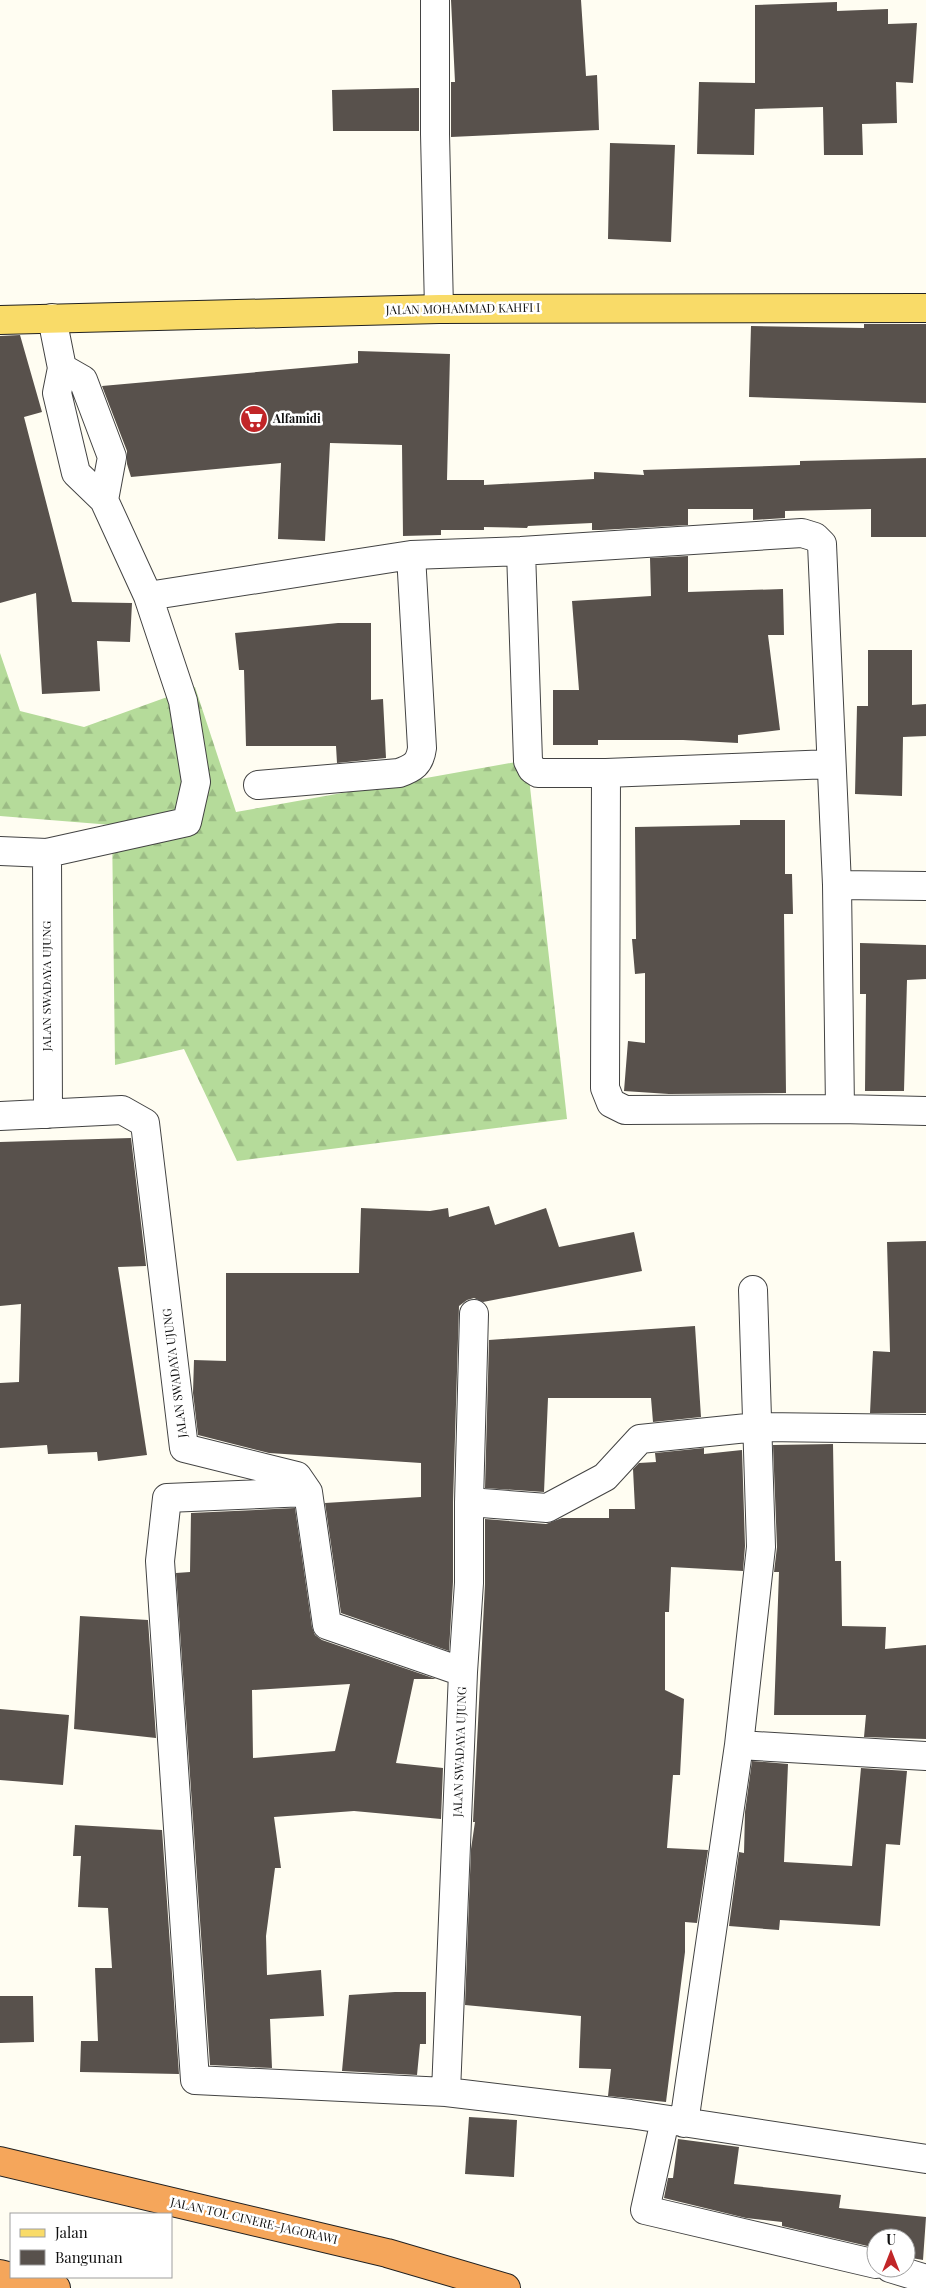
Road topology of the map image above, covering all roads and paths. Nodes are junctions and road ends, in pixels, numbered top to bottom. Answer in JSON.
{"nodes":[{"id":1,"x":435,"y":0,"type":"edge"},
{"id":2,"x":926,"y":308,"type":"edge"},
{"id":3,"x":439,"y":309,"type":"junction"},
{"id":4,"x":52,"y":318,"type":"junction"},
{"id":5,"x":0,"y":320,"type":"edge"},
{"id":6,"x":62,"y":368,"type":"junction"},
{"id":7,"x":104,"y":500,"type":"junction"},
{"id":8,"x":521,"y":551,"type":"junction"},
{"id":9,"x":411,"y":555,"type":"junction"},
{"id":10,"x":148,"y":596,"type":"junction"},
{"id":11,"x":831,"y":764,"type":"junction"},
{"id":12,"x":606,"y":773,"type":"junction"},
{"id":13,"x":258,"y":785,"type":"dead end"},
{"id":14,"x":0,"y":851,"type":"edge"},
{"id":15,"x":47,"y":853,"type":"junction"},
{"id":16,"x":837,"y":885,"type":"junction"},
{"id":17,"x":926,"y":886,"type":"edge"},
{"id":18,"x":840,"y":1109,"type":"junction"},
{"id":19,"x":926,"y":1112,"type":"edge"},
{"id":20,"x":48,"y":1114,"type":"junction"},
{"id":21,"x":0,"y":1116,"type":"edge"},
{"id":22,"x":753,"y":1290,"type":"dead end"},
{"id":23,"x":474,"y":1314,"type":"dead end"},
{"id":24,"x":757,"y":1427,"type":"junction"},
{"id":25,"x":926,"y":1429,"type":"edge"},
{"id":26,"x":308,"y":1492,"type":"junction"},
{"id":27,"x":469,"y":1502,"type":"junction"},
{"id":28,"x":463,"y":1672,"type":"junction"},
{"id":29,"x":739,"y":1745,"type":"junction"},
{"id":30,"x":926,"y":1756,"type":"edge"},
{"id":31,"x":446,"y":2092,"type":"junction"},
{"id":32,"x":674,"y":2121,"type":"junction"},
{"id":33,"x":926,"y":2159,"type":"edge"},
{"id":34,"x":0,"y":2161,"type":"edge"},
{"id":35,"x":866,"y":2262,"type":"edge"},
{"id":36,"x":16,"y":2278,"type":"edge"},
{"id":37,"x":56,"y":2288,"type":"edge"},
{"id":38,"x":506,"y":2288,"type":"edge"}],
"edges":[{"from":1,"to":3,"type":"street"},
{"from":2,"to":3,"type":"main road","name":"JALAN MOHAMMAD KAHFI I"},
{"from":3,"to":4,"type":"main road","name":"JALAN MOHAMMAD KAHFI I"},
{"from":4,"to":5,"type":"main road","name":"JALAN MOHAMMAD KAHFI I"},
{"from":4,"to":6,"type":"street"},
{"from":6,"to":7,"type":"street"},
{"from":6,"to":7,"type":"street"},
{"from":7,"to":10,"type":"street"},
{"from":8,"to":9,"type":"street"},
{"from":8,"to":11,"type":"street"},
{"from":8,"to":12,"type":"street"},
{"from":9,"to":10,"type":"street"},
{"from":9,"to":13,"type":"street"},
{"from":10,"to":15,"type":"street"},
{"from":11,"to":12,"type":"street"},
{"from":11,"to":16,"type":"street"},
{"from":12,"to":18,"type":"street"},
{"from":14,"to":15,"type":"street"},
{"from":15,"to":20,"type":"street","name":"JALAN SWADAYA UJUNG"},
{"from":16,"to":17,"type":"street"},
{"from":16,"to":18,"type":"street"},
{"from":18,"to":19,"type":"street"},
{"from":20,"to":21,"type":"street"},
{"from":20,"to":26,"type":"street","name":"JALAN SWADAYA UJUNG"},
{"from":22,"to":24,"type":"street"},
{"from":23,"to":27,"type":"street"},
{"from":24,"to":25,"type":"street"},
{"from":24,"to":27,"type":"street"},
{"from":24,"to":29,"type":"street"},
{"from":26,"to":28,"type":"street","name":"JALAN SWADAYA UJUNG"},
{"from":26,"to":31,"type":"street"},
{"from":27,"to":28,"type":"street"},
{"from":28,"to":31,"type":"street","name":"JALAN SWADAYA UJUNG"},
{"from":29,"to":30,"type":"street"},
{"from":29,"to":32,"type":"street"},
{"from":31,"to":32,"type":"street"},
{"from":32,"to":33,"type":"street"},
{"from":32,"to":35,"type":"street"},
{"from":34,"to":38,"type":"highway","name":"JALAN TOL CINERE–JAGORAWI"},
{"from":36,"to":37,"type":"highway"}]}
